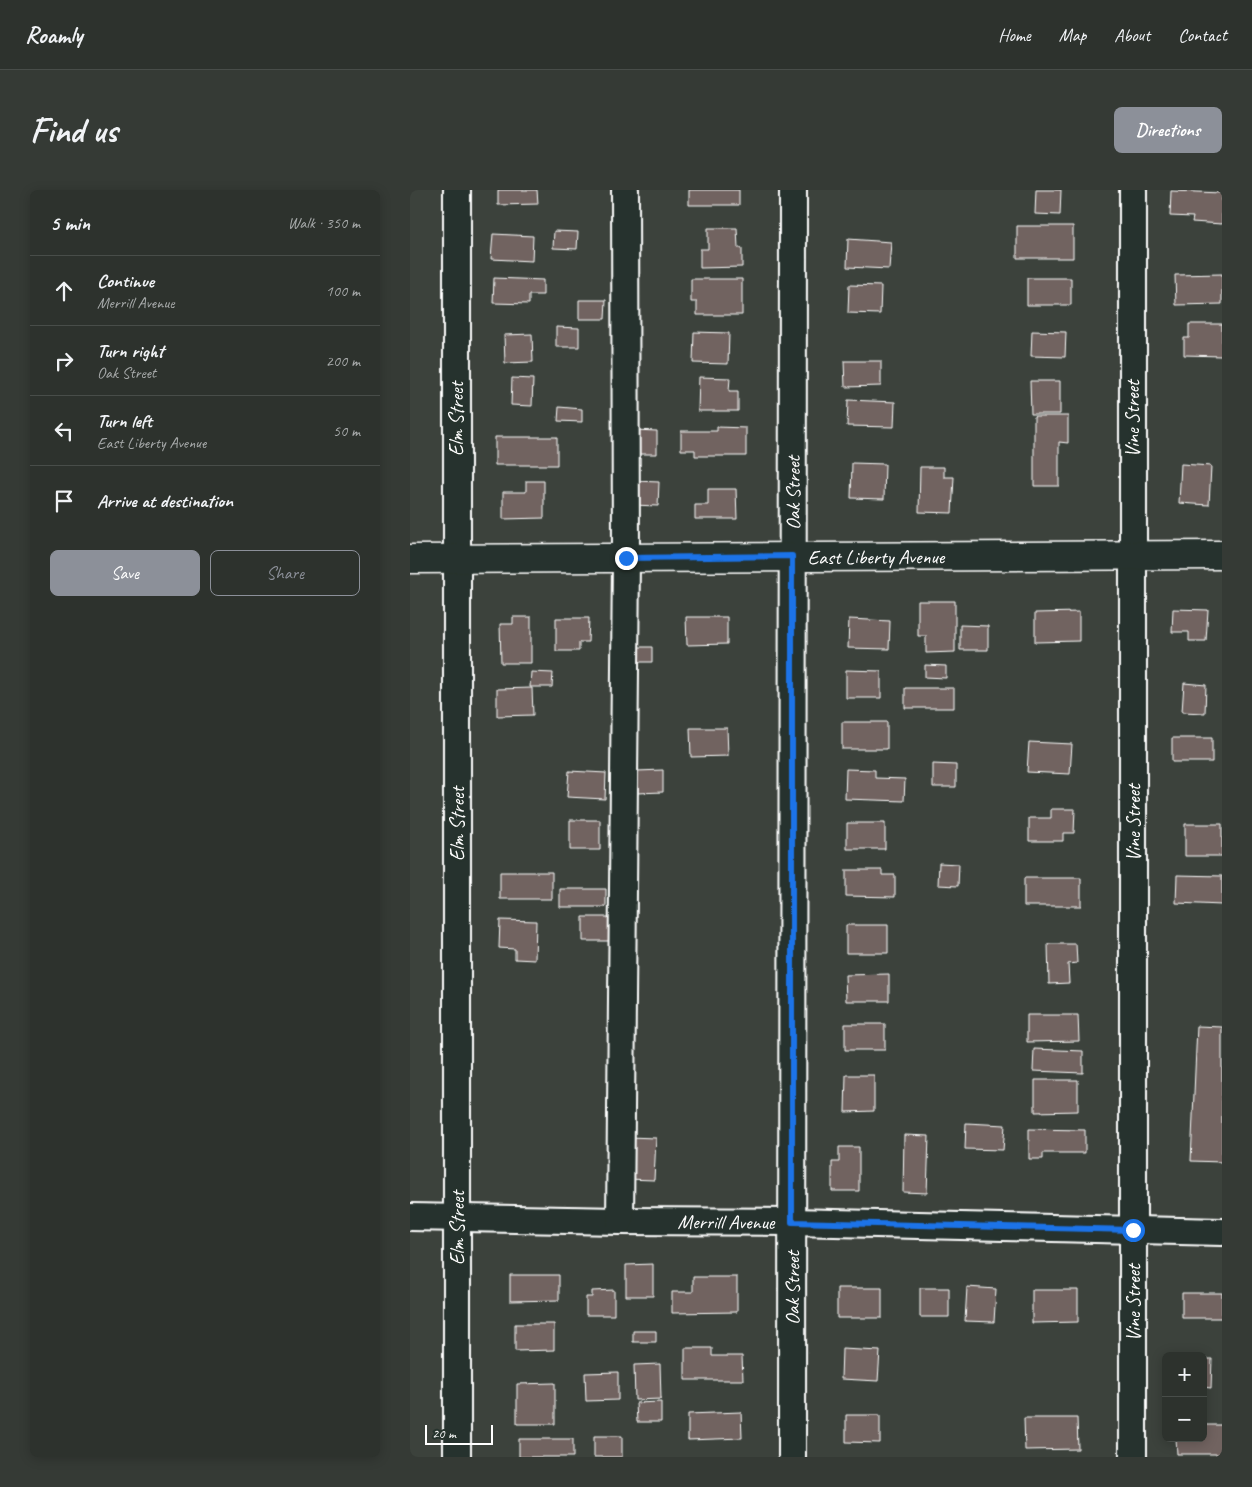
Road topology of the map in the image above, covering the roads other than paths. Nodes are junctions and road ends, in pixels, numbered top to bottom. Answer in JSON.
{"nodes":[{"id":1,"x":457,"y":190,"type":"edge"},
{"id":2,"x":625,"y":190,"type":"edge"},
{"id":3,"x":793,"y":190,"type":"edge"},
{"id":4,"x":1133,"y":190,"type":"edge"},
{"id":5,"x":1222,"y":555,"type":"edge"},
{"id":6,"x":792,"y":556,"type":"junction"},
{"id":7,"x":1132,"y":556,"type":"junction"},
{"id":8,"x":456,"y":558,"type":"junction"},
{"id":9,"x":626,"y":558,"type":"junction"},
{"id":10,"x":410,"y":559,"type":"edge"},
{"id":11,"x":410,"y":1217,"type":"edge"},
{"id":12,"x":458,"y":1218,"type":"junction"},
{"id":13,"x":620,"y":1221,"type":"junction"},
{"id":14,"x":792,"y":1222,"type":"junction"},
{"id":15,"x":1133,"y":1230,"type":"junction"},
{"id":16,"x":1222,"y":1232,"type":"edge"},
{"id":17,"x":457,"y":1457,"type":"edge"},
{"id":18,"x":792,"y":1457,"type":"edge"},
{"id":19,"x":1133,"y":1457,"type":"edge"}],
"edges":[{"from":1,"to":8,"type":"street","name":"Elm Street"},
{"from":2,"to":9,"type":"street"},
{"from":3,"to":6,"type":"street","name":"Oak Street"},
{"from":4,"to":7,"type":"street","name":"Vine Street"},
{"from":5,"to":7,"type":"main road","name":"East Liberty Avenue"},
{"from":6,"to":7,"type":"main road","name":"East Liberty Avenue"},
{"from":6,"to":9,"type":"main road","name":"East Liberty Avenue"},
{"from":6,"to":14,"type":"street","name":"Oak Street"},
{"from":7,"to":15,"type":"street","name":"Vine Street"},
{"from":8,"to":9,"type":"main road","name":"East Liberty Avenue"},
{"from":8,"to":10,"type":"main road","name":"East Liberty Avenue"},
{"from":8,"to":12,"type":"street","name":"Elm Street"},
{"from":9,"to":13,"type":"street"},
{"from":11,"to":12,"type":"street","name":"Merrill Avenue"},
{"from":12,"to":13,"type":"street","name":"Merrill Avenue"},
{"from":12,"to":17,"type":"street","name":"Elm Street"},
{"from":13,"to":14,"type":"street","name":"Merrill Avenue"},
{"from":14,"to":15,"type":"street","name":"Merrill Avenue"},
{"from":14,"to":18,"type":"street","name":"Oak Street"},
{"from":15,"to":16,"type":"street","name":"Merrill Avenue"},
{"from":15,"to":19,"type":"street","name":"Vine Street"}]}
